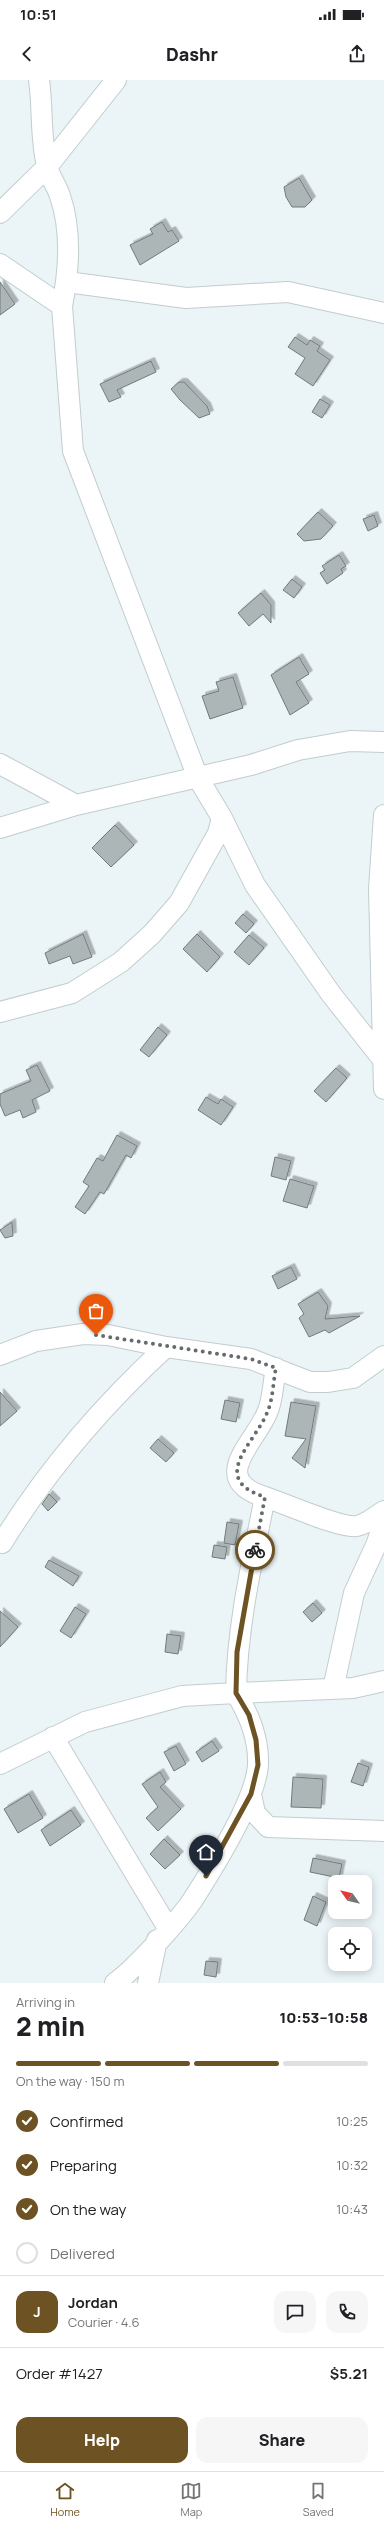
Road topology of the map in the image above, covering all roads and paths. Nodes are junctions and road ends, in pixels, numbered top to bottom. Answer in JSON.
{"nodes":[{"id":1,"x":39,"y":80,"type":"edge"},
{"id":2,"x":116,"y":80,"type":"edge"},
{"id":3,"x":47,"y":167,"type":"junction"},
{"id":4,"x":0,"y":213,"type":"edge"},
{"id":5,"x":0,"y":264,"type":"edge"},
{"id":6,"x":67,"y":282,"type":"junction"},
{"id":7,"x":62,"y":306,"type":"junction"},
{"id":8,"x":384,"y":313,"type":"edge"},
{"id":9,"x":384,"y":728,"type":"edge"},
{"id":10,"x":362,"y":740,"type":"junction"},
{"id":11,"x":384,"y":742,"type":"edge"},
{"id":12,"x":0,"y":764,"type":"edge"},
{"id":13,"x":198,"y":778,"type":"junction"},
{"id":14,"x":76,"y":805,"type":"junction"},
{"id":15,"x":384,"y":815,"type":"edge"},
{"id":16,"x":222,"y":818,"type":"junction"},
{"id":17,"x":0,"y":828,"type":"edge"},
{"id":18,"x":0,"y":1012,"type":"edge"},
{"id":19,"x":384,"y":1059,"type":"edge"},
{"id":20,"x":384,"y":1089,"type":"edge"},
{"id":21,"x":166,"y":1348,"type":"junction"},
{"id":22,"x":0,"y":1355,"type":"edge"},
{"id":23,"x":384,"y":1356,"type":"edge"},
{"id":24,"x":276,"y":1368,"type":"junction"},
{"id":25,"x":265,"y":1497,"type":"junction"},
{"id":26,"x":384,"y":1511,"type":"edge"},
{"id":27,"x":384,"y":1520,"type":"edge"},
{"id":28,"x":1,"y":1542,"type":"edge"},
{"id":29,"x":384,"y":1681,"type":"edge"},
{"id":30,"x":333,"y":1689,"type":"junction"},
{"id":31,"x":236,"y":1693,"type":"junction"},
{"id":32,"x":53,"y":1736,"type":"junction"},
{"id":33,"x":0,"y":1764,"type":"edge"},
{"id":34,"x":251,"y":1794,"type":"junction"},
{"id":35,"x":384,"y":1831,"type":"edge"},
{"id":36,"x":163,"y":1934,"type":"junction"},
{"id":37,"x":115,"y":1983,"type":"edge"},
{"id":38,"x":148,"y":1983,"type":"edge"}],
"edges":[{"from":1,"to":3,"type":"street"},
{"from":2,"to":3,"type":"street"},
{"from":3,"to":4,"type":"street"},
{"from":3,"to":6,"type":"street"},
{"from":5,"to":7,"type":"street"},
{"from":6,"to":7,"type":"street"},
{"from":6,"to":8,"type":"street"},
{"from":7,"to":13,"type":"street"},
{"from":9,"to":10,"type":"street"},
{"from":10,"to":11,"type":"street"},
{"from":10,"to":13,"type":"street"},
{"from":12,"to":14,"type":"street"},
{"from":13,"to":14,"type":"street"},
{"from":13,"to":16,"type":"street"},
{"from":14,"to":17,"type":"street"},
{"from":15,"to":19,"type":"street"},
{"from":16,"to":18,"type":"street"},
{"from":16,"to":19,"type":"street"},
{"from":19,"to":20,"type":"street"},
{"from":21,"to":22,"type":"street"},
{"from":21,"to":24,"type":"street"},
{"from":21,"to":28,"type":"street"},
{"from":23,"to":24,"type":"street"},
{"from":24,"to":25,"type":"street"},
{"from":25,"to":26,"type":"street"},
{"from":25,"to":31,"type":"street"},
{"from":27,"to":30,"type":"street"},
{"from":29,"to":30,"type":"street"},
{"from":30,"to":31,"type":"street"},
{"from":31,"to":32,"type":"street"},
{"from":31,"to":34,"type":"street"},
{"from":32,"to":33,"type":"street"},
{"from":32,"to":36,"type":"street"},
{"from":34,"to":35,"type":"street"},
{"from":34,"to":36,"type":"street"},
{"from":36,"to":37,"type":"street"},
{"from":36,"to":38,"type":"street"}]}
